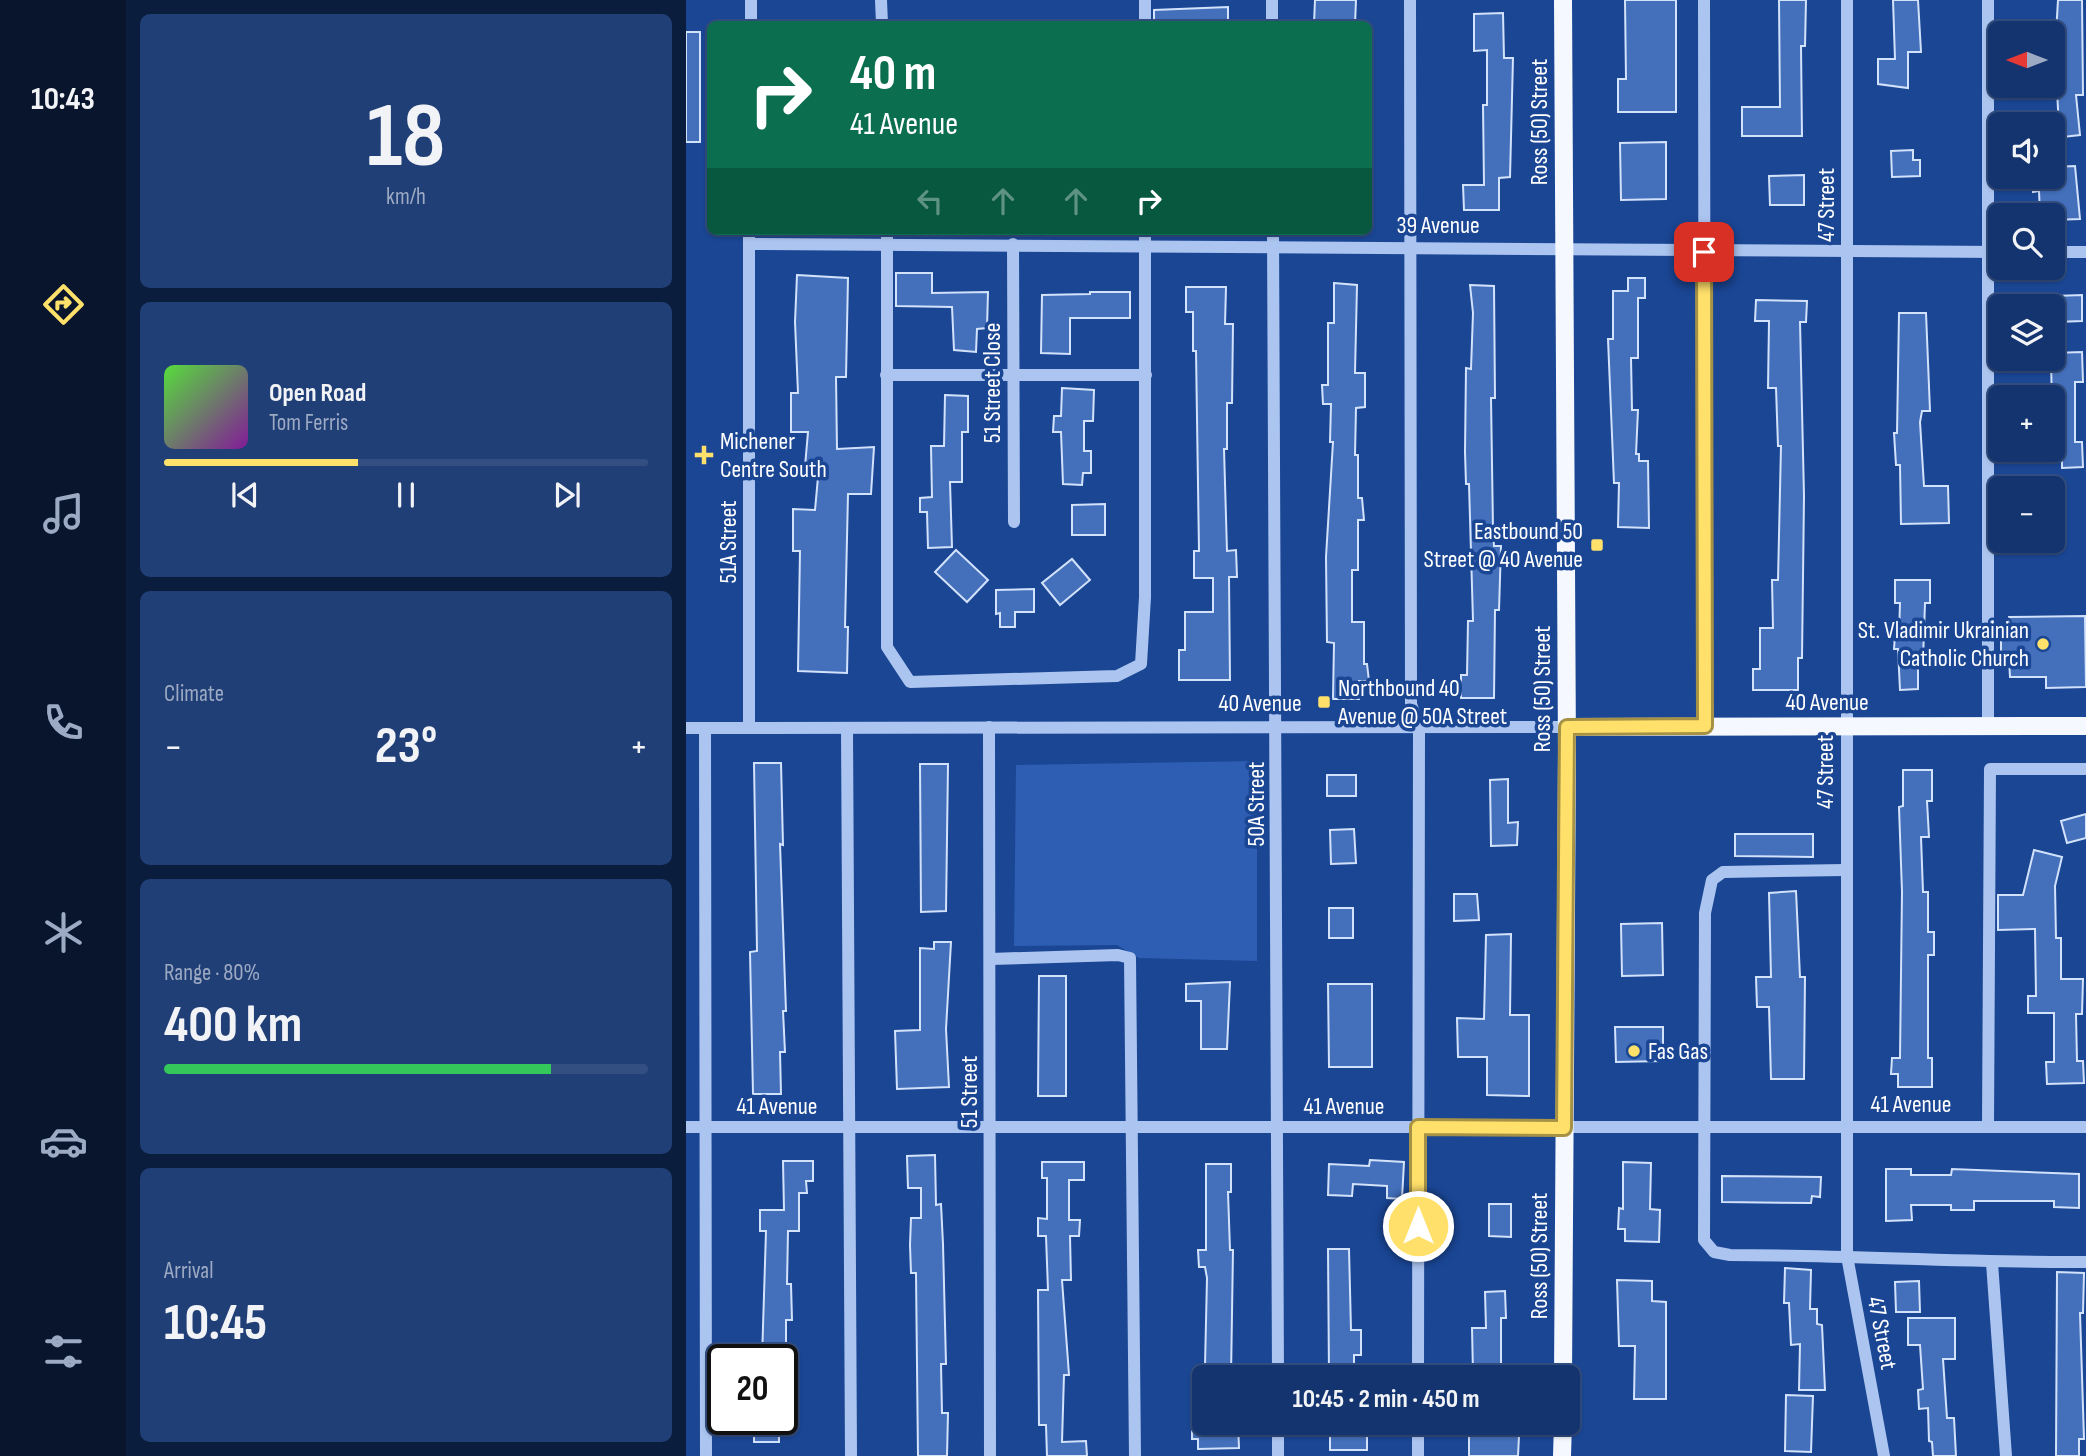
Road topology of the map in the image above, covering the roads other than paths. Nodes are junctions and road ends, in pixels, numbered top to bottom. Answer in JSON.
{"nodes":[{"id":1,"x":751,"y":0,"type":"edge"},
{"id":2,"x":881,"y":0,"type":"edge"},
{"id":3,"x":1145,"y":0,"type":"edge"},
{"id":4,"x":1272,"y":0,"type":"edge"},
{"id":5,"x":1410,"y":0,"type":"edge"},
{"id":6,"x":1563,"y":0,"type":"edge"},
{"id":7,"x":1704,"y":0,"type":"edge"},
{"id":8,"x":1847,"y":0,"type":"edge"},
{"id":9,"x":1988,"y":0,"type":"edge"},
{"id":10,"x":751,"y":21,"type":"edge"},
{"id":11,"x":882,"y":21,"type":"edge"},
{"id":12,"x":1145,"y":21,"type":"edge"},
{"id":13,"x":1272,"y":21,"type":"edge"},
{"id":14,"x":1993,"y":203,"type":"edge"},
{"id":15,"x":1145,"y":235,"type":"edge"},
{"id":16,"x":1273,"y":235,"type":"edge"},
{"id":17,"x":749,"y":237,"type":"edge"},
{"id":18,"x":887,"y":237,"type":"edge"},
{"id":19,"x":1013,"y":244,"type":"junction"},
{"id":20,"x":1145,"y":245,"type":"junction"},
{"id":21,"x":1273,"y":246,"type":"junction"},
{"id":22,"x":1411,"y":246,"type":"junction"},
{"id":23,"x":1564,"y":251,"type":"junction"},
{"id":24,"x":1704,"y":252,"type":"junction"},
{"id":25,"x":1847,"y":252,"type":"junction"},
{"id":26,"x":1988,"y":252,"type":"edge"},
{"id":27,"x":2065,"y":252,"type":"edge"},
{"id":28,"x":2086,"y":252,"type":"edge"},
{"id":29,"x":1994,"y":280,"type":"edge"},
{"id":30,"x":886,"y":375,"type":"junction"},
{"id":31,"x":1146,"y":375,"type":"junction"},
{"id":32,"x":1013,"y":376,"type":"junction"},
{"id":33,"x":1014,"y":522,"type":"dead end"},
{"id":34,"x":1705,"y":726,"type":"junction"},
{"id":35,"x":1988,"y":726,"type":"junction"},
{"id":36,"x":2086,"y":726,"type":"edge"},
{"id":37,"x":989,"y":727,"type":"junction"},
{"id":38,"x":1275,"y":727,"type":"junction"},
{"id":39,"x":1419,"y":727,"type":"junction"},
{"id":40,"x":1567,"y":727,"type":"junction"},
{"id":41,"x":1847,"y":727,"type":"junction"},
{"id":42,"x":686,"y":728,"type":"edge"},
{"id":43,"x":705,"y":728,"type":"junction"},
{"id":44,"x":749,"y":728,"type":"junction"},
{"id":45,"x":847,"y":728,"type":"junction"},
{"id":46,"x":2086,"y":769,"type":"edge"},
{"id":47,"x":1846,"y":870,"type":"junction"},
{"id":48,"x":990,"y":959,"type":"junction"},
{"id":49,"x":1847,"y":1125,"type":"junction"},
{"id":50,"x":1988,"y":1126,"type":"junction"},
{"id":51,"x":686,"y":1127,"type":"edge"},
{"id":52,"x":705,"y":1127,"type":"junction"},
{"id":53,"x":849,"y":1127,"type":"junction"},
{"id":54,"x":1134,"y":1127,"type":"junction"},
{"id":55,"x":1418,"y":1127,"type":"junction"},
{"id":56,"x":1703,"y":1127,"type":"junction"},
{"id":57,"x":2086,"y":1127,"type":"edge"},
{"id":58,"x":990,"y":1128,"type":"junction"},
{"id":59,"x":1277,"y":1128,"type":"junction"},
{"id":60,"x":1564,"y":1128,"type":"junction"},
{"id":61,"x":1847,"y":1256,"type":"junction"},
{"id":62,"x":2086,"y":1262,"type":"edge"},
{"id":63,"x":1992,"y":1263,"type":"junction"},
{"id":64,"x":1278,"y":1365,"type":"edge"},
{"id":65,"x":1418,"y":1365,"type":"edge"},
{"id":66,"x":1563,"y":1365,"type":"edge"},
{"id":67,"x":1278,"y":1435,"type":"edge"},
{"id":68,"x":1418,"y":1435,"type":"edge"},
{"id":69,"x":1563,"y":1435,"type":"edge"},
{"id":70,"x":706,"y":1456,"type":"edge"},
{"id":71,"x":851,"y":1456,"type":"edge"},
{"id":72,"x":990,"y":1456,"type":"edge"},
{"id":73,"x":1135,"y":1456,"type":"edge"},
{"id":74,"x":1278,"y":1456,"type":"edge"},
{"id":75,"x":1418,"y":1456,"type":"edge"},
{"id":76,"x":1562,"y":1456,"type":"edge"},
{"id":77,"x":1885,"y":1456,"type":"edge"},
{"id":78,"x":2006,"y":1456,"type":"edge"}],
"edges":[{"from":1,"to":10,"type":"street"},
{"from":2,"to":11,"type":"street"},
{"from":3,"to":12,"type":"street"},
{"from":4,"to":13,"type":"street"},
{"from":5,"to":22,"type":"street"},
{"from":6,"to":23,"type":"main road","name":"Ross (50) Street"},
{"from":7,"to":24,"type":"street"},
{"from":8,"to":25,"type":"street","name":"47 Street"},
{"from":9,"to":14,"type":"street"},
{"from":15,"to":20,"type":"street"},
{"from":16,"to":21,"type":"street","name":"50A Street"},
{"from":17,"to":18,"type":"street","name":"39 Avenue"},
{"from":17,"to":44,"type":"street","name":"51A Street"},
{"from":18,"to":19,"type":"street","name":"39 Avenue"},
{"from":18,"to":30,"type":"street"},
{"from":19,"to":20,"type":"street","name":"39 Avenue"},
{"from":19,"to":32,"type":"street","name":"51 Street Close"},
{"from":20,"to":21,"type":"street","name":"39 Avenue"},
{"from":20,"to":31,"type":"street"},
{"from":21,"to":22,"type":"street","name":"39 Avenue"},
{"from":21,"to":38,"type":"street","name":"50A Street"},
{"from":22,"to":23,"type":"street","name":"39 Avenue"},
{"from":22,"to":39,"type":"street"},
{"from":23,"to":24,"type":"street","name":"39 Avenue"},
{"from":23,"to":40,"type":"main road","name":"Ross (50) Street"},
{"from":24,"to":25,"type":"street","name":"39 Avenue"},
{"from":24,"to":34,"type":"street"},
{"from":25,"to":26,"type":"street","name":"39 Avenue"},
{"from":25,"to":41,"type":"street","name":"47 Street"},
{"from":27,"to":28,"type":"street"},
{"from":29,"to":35,"type":"street"},
{"from":30,"to":31,"type":"street"},
{"from":30,"to":32,"type":"street"},
{"from":31,"to":32,"type":"street"},
{"from":32,"to":33,"type":"street","name":"51 Street Close"},
{"from":34,"to":40,"type":"main road","name":"40 Avenue"},
{"from":34,"to":41,"type":"main road","name":"40 Avenue"},
{"from":35,"to":36,"type":"main road","name":"40 Avenue"},
{"from":35,"to":41,"type":"main road","name":"40 Avenue"},
{"from":37,"to":38,"type":"street","name":"40 Avenue"},
{"from":37,"to":45,"type":"street","name":"40 Avenue"},
{"from":37,"to":48,"type":"street","name":"51 Street"},
{"from":38,"to":39,"type":"street","name":"40 Avenue"},
{"from":38,"to":59,"type":"street","name":"50A Street"},
{"from":39,"to":40,"type":"street","name":"40 Avenue"},
{"from":39,"to":55,"type":"street"},
{"from":40,"to":60,"type":"main road","name":"Ross (50) Street"},
{"from":41,"to":47,"type":"street","name":"47 Street"},
{"from":42,"to":43,"type":"street","name":"40 Avenue"},
{"from":43,"to":44,"type":"street","name":"40 Avenue"},
{"from":43,"to":52,"type":"street"},
{"from":44,"to":45,"type":"street","name":"40 Avenue"},
{"from":45,"to":53,"type":"street"},
{"from":46,"to":50,"type":"street"},
{"from":47,"to":49,"type":"street","name":"47 Street"},
{"from":47,"to":56,"type":"street"},
{"from":48,"to":54,"type":"street"},
{"from":48,"to":58,"type":"street","name":"51 Street"},
{"from":49,"to":50,"type":"street","name":"41 Avenue"},
{"from":49,"to":56,"type":"street","name":"41 Avenue"},
{"from":49,"to":61,"type":"street","name":"47 Street"},
{"from":50,"to":57,"type":"street","name":"41 Avenue"},
{"from":51,"to":52,"type":"street","name":"41 Avenue"},
{"from":52,"to":53,"type":"street","name":"41 Avenue"},
{"from":52,"to":70,"type":"street"},
{"from":53,"to":58,"type":"street","name":"41 Avenue"},
{"from":53,"to":71,"type":"street"},
{"from":54,"to":58,"type":"street","name":"41 Avenue"},
{"from":54,"to":59,"type":"street","name":"41 Avenue"},
{"from":54,"to":73,"type":"street"},
{"from":55,"to":59,"type":"street","name":"41 Avenue"},
{"from":55,"to":60,"type":"street","name":"41 Avenue"},
{"from":55,"to":65,"type":"street"},
{"from":56,"to":60,"type":"street","name":"41 Avenue"},
{"from":56,"to":61,"type":"street"},
{"from":58,"to":72,"type":"street","name":"51 Street"},
{"from":59,"to":64,"type":"street","name":"50A Street"},
{"from":60,"to":66,"type":"main road","name":"Ross (50) Street"},
{"from":61,"to":63,"type":"street"},
{"from":61,"to":77,"type":"street","name":"47 Street"},
{"from":62,"to":63,"type":"street"},
{"from":63,"to":78,"type":"street"},
{"from":67,"to":74,"type":"street"},
{"from":68,"to":75,"type":"street"},
{"from":69,"to":76,"type":"main road"}]}
